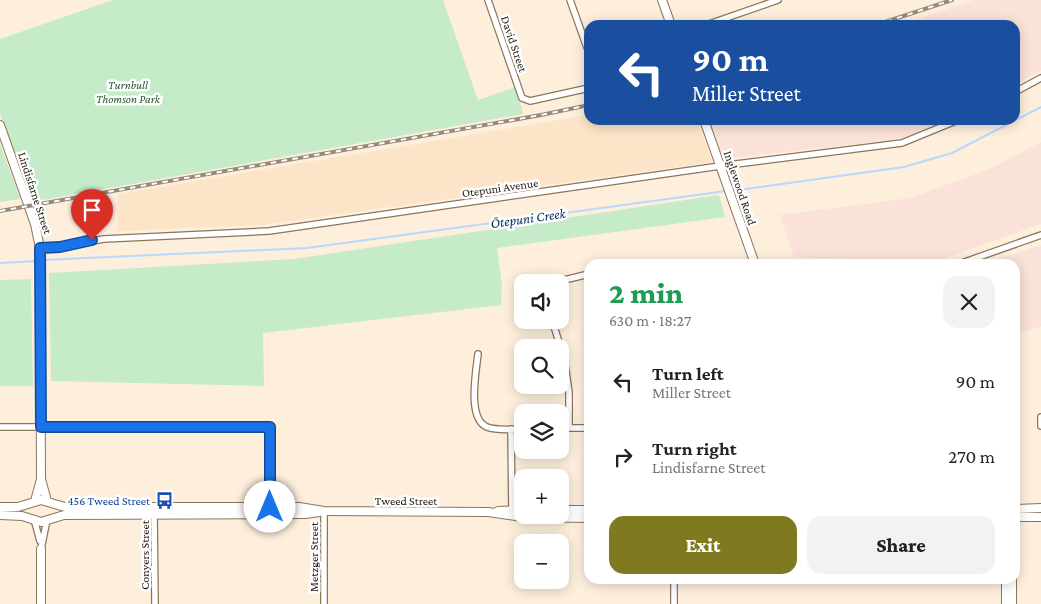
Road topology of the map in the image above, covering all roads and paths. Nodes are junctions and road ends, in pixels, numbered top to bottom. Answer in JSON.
{"nodes":[{"id":1,"x":488,"y":0,"type":"edge"},
{"id":2,"x":570,"y":0,"type":"edge"},
{"id":3,"x":662,"y":0,"type":"edge"},
{"id":4,"x":778,"y":0,"type":"edge"},
{"id":5,"x":669,"y":20,"type":"edge"},
{"id":6,"x":720,"y":20,"type":"edge"},
{"id":7,"x":584,"y":39,"type":"edge"},
{"id":8,"x":1041,"y":78,"type":"edge"},
{"id":9,"x":584,"y":89,"type":"edge"},
{"id":10,"x":1020,"y":89,"type":"edge"},
{"id":11,"x":0,"y":125,"type":"edge"},
{"id":12,"x":706,"y":125,"type":"edge"},
{"id":13,"x":946,"y":125,"type":"edge"},
{"id":14,"x":720,"y":166,"type":"junction"},
{"id":15,"x":1041,"y":235,"type":"edge"},
{"id":16,"x":40,"y":248,"type":"junction"},
{"id":17,"x":752,"y":259,"type":"edge"},
{"id":18,"x":973,"y":259,"type":"edge"},
{"id":19,"x":584,"y":275,"type":"edge"},
{"id":20,"x":569,"y":279,"type":"edge"},
{"id":21,"x":555,"y":329,"type":"edge"},
{"id":22,"x":478,"y":354,"type":"dead end"},
{"id":23,"x":569,"y":404,"type":"edge"},
{"id":24,"x":1040,"y":417,"type":"edge"},
{"id":25,"x":1041,"y":426,"type":"edge"},
{"id":26,"x":0,"y":427,"type":"edge"},
{"id":27,"x":41,"y":427,"type":"junction"},
{"id":28,"x":569,"y":428,"type":"edge"},
{"id":29,"x":584,"y":428,"type":"edge"},
{"id":30,"x":511,"y":429,"type":"joint"},
{"id":31,"x":41,"y":479,"type":"junction"},
{"id":32,"x":34,"y":501,"type":"junction"},
{"id":33,"x":47,"y":502,"type":"junction"},
{"id":34,"x":0,"y":507,"type":"edge"},
{"id":35,"x":1041,"y":508,"type":"edge"},
{"id":36,"x":1020,"y":509,"type":"edge"},
{"id":37,"x":569,"y":510,"type":"edge"},
{"id":38,"x":584,"y":510,"type":"edge"},
{"id":39,"x":154,"y":511,"type":"junction"},
{"id":40,"x":270,"y":511,"type":"junction"},
{"id":41,"x":324,"y":511,"type":"junction"},
{"id":42,"x":512,"y":513,"type":"junction"},
{"id":43,"x":0,"y":515,"type":"edge"},
{"id":44,"x":1020,"y":517,"type":"edge"},
{"id":45,"x":1041,"y":517,"type":"edge"},
{"id":46,"x":584,"y":518,"type":"edge"},
{"id":47,"x":33,"y":519,"type":"junction"},
{"id":48,"x":47,"y":519,"type":"junction"},
{"id":49,"x":41,"y":546,"type":"junction"},
{"id":50,"x":674,"y":584,"type":"edge"},
{"id":51,"x":1006,"y":584,"type":"edge"},
{"id":52,"x":1012,"y":584,"type":"edge"},
{"id":53,"x":41,"y":604,"type":"edge"},
{"id":54,"x":155,"y":604,"type":"edge"},
{"id":55,"x":324,"y":604,"type":"edge"},
{"id":56,"x":674,"y":604,"type":"edge"},
{"id":57,"x":1006,"y":604,"type":"edge"},
{"id":58,"x":1012,"y":604,"type":"edge"}],
"edges":[{"from":1,"to":9,"type":"street","name":"David Street"},
{"from":2,"to":7,"type":"street"},
{"from":3,"to":5,"type":"main road"},
{"from":4,"to":6,"type":"street"},
{"from":8,"to":10,"type":"street"},
{"from":11,"to":16,"type":"main road","name":"Lindisfarne Street"},
{"from":12,"to":14,"type":"main road","name":"Inglewood Road"},
{"from":13,"to":14,"type":"street","name":"Otepuni Avenue"},
{"from":14,"to":16,"type":"street","name":"Otepuni Avenue"},
{"from":14,"to":17,"type":"main road","name":"Inglewood Road"},
{"from":15,"to":18,"type":"street"},
{"from":16,"to":27,"type":"main road","name":"Lindisfarne Street"},
{"from":19,"to":20,"type":"street"},
{"from":21,"to":23,"type":"street"},
{"from":22,"to":30,"type":"street"},
{"from":24,"to":25,"type":"street"},
{"from":26,"to":27,"type":"street"},
{"from":27,"to":31,"type":"main road","name":"Lindisfarne Street"},
{"from":27,"to":40,"type":"street"},
{"from":28,"to":29,"type":"street"},
{"from":30,"to":42,"type":"street"},
{"from":31,"to":32,"type":"main road","name":"Lindisfarne Street"},
{"from":31,"to":33,"type":"main road","name":"Lindisfarne Street"},
{"from":32,"to":33,"type":"main road"},
{"from":32,"to":34,"type":"main road"},
{"from":32,"to":47,"type":"main road"},
{"from":33,"to":39,"type":"main road","name":"Tweed Street"},
{"from":33,"to":48,"type":"main road"},
{"from":35,"to":36,"type":"main road"},
{"from":37,"to":38,"type":"main road"},
{"from":39,"to":40,"type":"main road","name":"Tweed Street"},
{"from":39,"to":48,"type":"main road","name":"Tweed Street"},
{"from":39,"to":54,"type":"street","name":"Conyers Street"},
{"from":40,"to":41,"type":"main road","name":"Tweed Street"},
{"from":41,"to":42,"type":"main road","name":"Tweed Street"},
{"from":41,"to":55,"type":"street","name":"Metzger Street"},
{"from":42,"to":46,"type":"main road","name":"Tweed Street"},
{"from":43,"to":47,"type":"main road"},
{"from":44,"to":45,"type":"main road"},
{"from":47,"to":48,"type":"main road"},
{"from":47,"to":49,"type":"street"},
{"from":48,"to":49,"type":"street"},
{"from":49,"to":53,"type":"main road"},
{"from":50,"to":56,"type":"street"},
{"from":51,"to":57,"type":"main road"},
{"from":52,"to":58,"type":"main road"}]}
